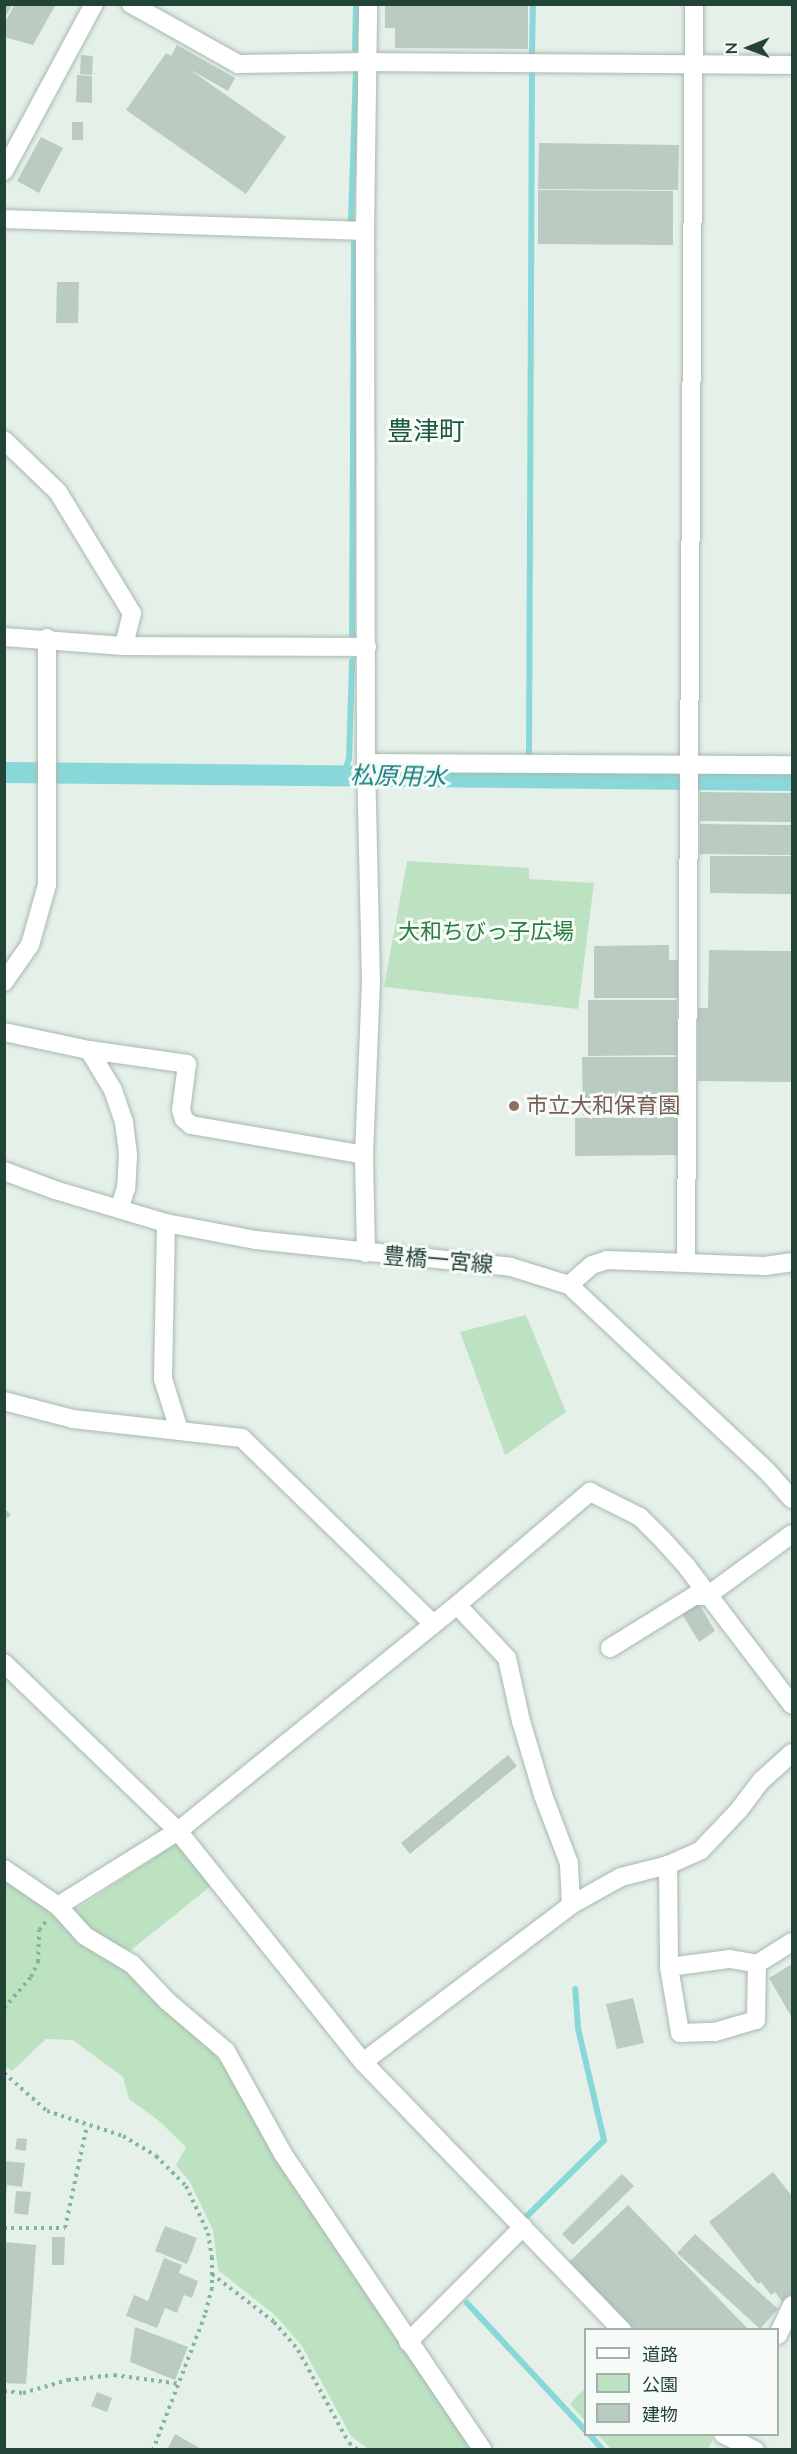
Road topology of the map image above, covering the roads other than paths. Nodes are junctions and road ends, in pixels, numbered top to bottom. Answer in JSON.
{"nodes":[{"id":1,"x":94,"y":4,"type":"edge"},
{"id":2,"x":131,"y":4,"type":"edge"},
{"id":3,"x":368,"y":4,"type":"edge"},
{"id":4,"x":694,"y":4,"type":"edge"},
{"id":5,"x":367,"y":62,"type":"junction"},
{"id":6,"x":693,"y":64,"type":"junction"},
{"id":7,"x":792,"y":65,"type":"edge"},
{"id":8,"x":4,"y":171,"type":"edge"},
{"id":9,"x":4,"y":219,"type":"edge"},
{"id":10,"x":365,"y":231,"type":"junction"},
{"id":11,"x":4,"y":440,"type":"edge"},
{"id":12,"x":4,"y":637,"type":"edge"},
{"id":13,"x":47,"y":638,"type":"junction"},
{"id":14,"x":124,"y":646,"type":"junction"},
{"id":15,"x":367,"y":647,"type":"junction"},
{"id":16,"x":366,"y":763,"type":"junction"},
{"id":17,"x":690,"y":765,"type":"junction"},
{"id":18,"x":792,"y":765,"type":"edge"},
{"id":19,"x":4,"y":982,"type":"edge"},
{"id":20,"x":4,"y":1032,"type":"edge"},
{"id":21,"x":88,"y":1050,"type":"junction"},
{"id":22,"x":364,"y":1155,"type":"junction"},
{"id":23,"x":4,"y":1171,"type":"edge"},
{"id":24,"x":119,"y":1209,"type":"junction"},
{"id":25,"x":166,"y":1223,"type":"junction"},
{"id":26,"x":366,"y":1254,"type":"junction"},
{"id":27,"x":686,"y":1261,"type":"junction"},
{"id":28,"x":792,"y":1262,"type":"edge"},
{"id":29,"x":569,"y":1285,"type":"junction"},
{"id":30,"x":4,"y":1401,"type":"edge"},
{"id":31,"x":178,"y":1430,"type":"junction"},
{"id":32,"x":792,"y":1499,"type":"edge"},
{"id":33,"x":792,"y":1534,"type":"edge"},
{"id":34,"x":707,"y":1596,"type":"junction"},
{"id":35,"x":457,"y":1605,"type":"junction"},
{"id":36,"x":432,"y":1623,"type":"junction"},
{"id":37,"x":610,"y":1648,"type":"dead end"},
{"id":38,"x":4,"y":1663,"type":"edge"},
{"id":39,"x":792,"y":1705,"type":"edge"},
{"id":40,"x":792,"y":1753,"type":"edge"},
{"id":41,"x":178,"y":1831,"type":"junction"},
{"id":42,"x":668,"y":1865,"type":"junction"},
{"id":43,"x":4,"y":1869,"type":"edge"},
{"id":44,"x":571,"y":1905,"type":"junction"},
{"id":45,"x":58,"y":1906,"type":"junction"},
{"id":46,"x":792,"y":1942,"type":"edge"},
{"id":47,"x":757,"y":1964,"type":"junction"},
{"id":48,"x":669,"y":1967,"type":"junction"},
{"id":49,"x":363,"y":2061,"type":"junction"},
{"id":50,"x":524,"y":2227,"type":"junction"},
{"id":51,"x":792,"y":2306,"type":"edge"},
{"id":52,"x":620,"y":2328,"type":"edge"},
{"id":53,"x":779,"y":2331,"type":"edge"},
{"id":54,"x":408,"y":2342,"type":"junction"},
{"id":55,"x":724,"y":2439,"type":"edge"},
{"id":56,"x":483,"y":2450,"type":"edge"},
{"id":57,"x":755,"y":2450,"type":"edge"}],
"edges":[{"from":1,"to":8,"type":"street"},
{"from":2,"to":5,"type":"street"},
{"from":3,"to":5,"type":"street"},
{"from":4,"to":6,"type":"street"},
{"from":5,"to":6,"type":"street"},
{"from":5,"to":10,"type":"street"},
{"from":6,"to":7,"type":"street"},
{"from":6,"to":17,"type":"street"},
{"from":9,"to":10,"type":"street"},
{"from":10,"to":15,"type":"street"},
{"from":11,"to":14,"type":"street"},
{"from":12,"to":13,"type":"street"},
{"from":13,"to":14,"type":"street"},
{"from":13,"to":19,"type":"street"},
{"from":14,"to":15,"type":"street"},
{"from":15,"to":16,"type":"street"},
{"from":16,"to":17,"type":"street"},
{"from":16,"to":22,"type":"street"},
{"from":17,"to":18,"type":"street"},
{"from":17,"to":27,"type":"street"},
{"from":20,"to":21,"type":"street"},
{"from":21,"to":22,"type":"street"},
{"from":21,"to":24,"type":"street"},
{"from":22,"to":26,"type":"street"},
{"from":23,"to":24,"type":"street","name":"豊橋一宮線"},
{"from":24,"to":25,"type":"street","name":"豊橋一宮線"},
{"from":25,"to":26,"type":"street","name":"豊橋一宮線"},
{"from":25,"to":31,"type":"street"},
{"from":26,"to":29,"type":"street","name":"豊橋一宮線"},
{"from":27,"to":28,"type":"street"},
{"from":27,"to":29,"type":"street"},
{"from":29,"to":32,"type":"street","name":"豊橋一宮線"},
{"from":30,"to":31,"type":"street"},
{"from":31,"to":36,"type":"street"},
{"from":33,"to":34,"type":"street"},
{"from":34,"to":35,"type":"street"},
{"from":34,"to":37,"type":"street"},
{"from":34,"to":39,"type":"street"},
{"from":35,"to":36,"type":"street"},
{"from":35,"to":44,"type":"street"},
{"from":36,"to":41,"type":"street"},
{"from":38,"to":41,"type":"street"},
{"from":40,"to":42,"type":"street"},
{"from":41,"to":45,"type":"street"},
{"from":41,"to":49,"type":"street"},
{"from":42,"to":44,"type":"street"},
{"from":42,"to":48,"type":"street"},
{"from":43,"to":45,"type":"street"},
{"from":44,"to":49,"type":"street"},
{"from":45,"to":54,"type":"street"},
{"from":46,"to":47,"type":"street"},
{"from":47,"to":48,"type":"street"},
{"from":47,"to":48,"type":"street"},
{"from":49,"to":50,"type":"street"},
{"from":50,"to":52,"type":"street"},
{"from":50,"to":54,"type":"street"},
{"from":51,"to":53,"type":"street"},
{"from":54,"to":56,"type":"street"},
{"from":55,"to":57,"type":"street"}]}
